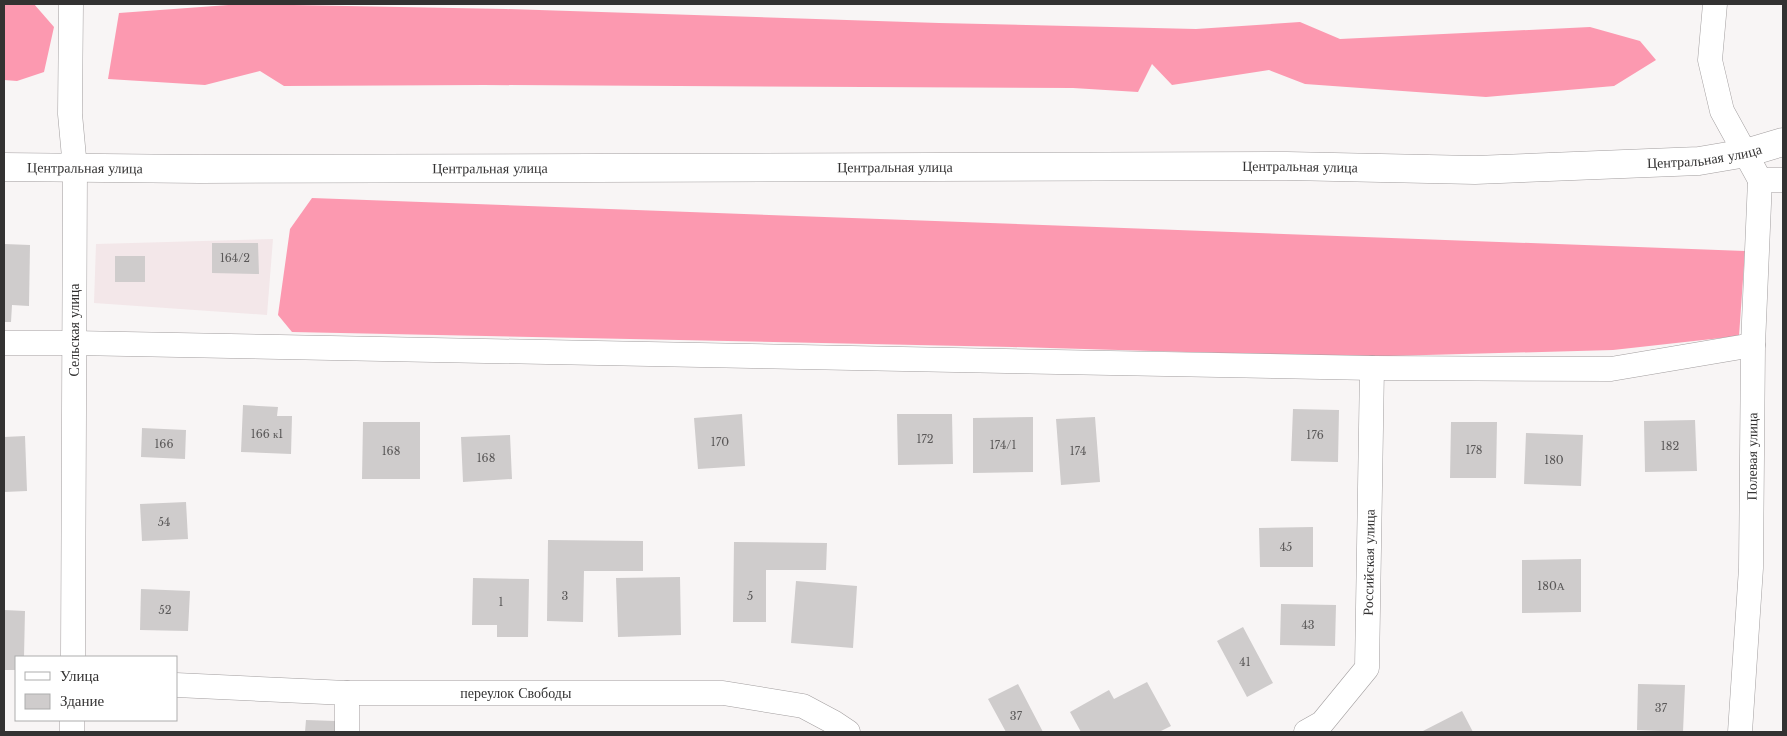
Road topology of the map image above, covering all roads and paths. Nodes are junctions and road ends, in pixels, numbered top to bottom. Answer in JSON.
{"nodes":[{"id":1,"x":71,"y":4,"type":"edge"},
{"id":2,"x":1715,"y":4,"type":"edge"},
{"id":3,"x":1783,"y":142,"type":"edge"},
{"id":4,"x":1746,"y":153,"type":"junction"},
{"id":5,"x":4,"y":167,"type":"edge"},
{"id":6,"x":75,"y":168,"type":"junction"},
{"id":7,"x":1760,"y":180,"type":"junction"},
{"id":8,"x":1783,"y":180,"type":"edge"},
{"id":9,"x":74,"y":343,"type":"junction"},
{"id":10,"x":4,"y":344,"type":"edge"},
{"id":11,"x":1753,"y":345,"type":"junction"},
{"id":12,"x":1372,"y":368,"type":"junction"},
{"id":13,"x":73,"y":656,"type":"edge"},
{"id":14,"x":178,"y":685,"type":"edge"},
{"id":15,"x":347,"y":692,"type":"junction"},
{"id":16,"x":347,"y":732,"type":"edge"},
{"id":17,"x":848,"y":732,"type":"edge"},
{"id":18,"x":1306,"y":732,"type":"edge"},
{"id":19,"x":1740,"y":732,"type":"edge"}],
"edges":[{"from":1,"to":6,"type":"street","name":"Сельская улица"},
{"from":2,"to":4,"type":"street"},
{"from":3,"to":4,"type":"street","name":"Центральная улица"},
{"from":4,"to":6,"type":"street","name":"Центральная улица"},
{"from":4,"to":7,"type":"street"},
{"from":5,"to":6,"type":"street","name":"Центральная улица"},
{"from":6,"to":9,"type":"street","name":"Сельская улица"},
{"from":7,"to":8,"type":"street"},
{"from":7,"to":11,"type":"street","name":"Полевая улица"},
{"from":9,"to":10,"type":"street"},
{"from":9,"to":12,"type":"street"},
{"from":9,"to":13,"type":"street","name":"Сельская улица"},
{"from":11,"to":12,"type":"street"},
{"from":11,"to":19,"type":"street","name":"Полевая улица"},
{"from":12,"to":18,"type":"street","name":"Российская улица"},
{"from":14,"to":15,"type":"street","name":"переулок Свободы"},
{"from":15,"to":16,"type":"street"},
{"from":15,"to":17,"type":"street","name":"переулок Свободы"}]}
